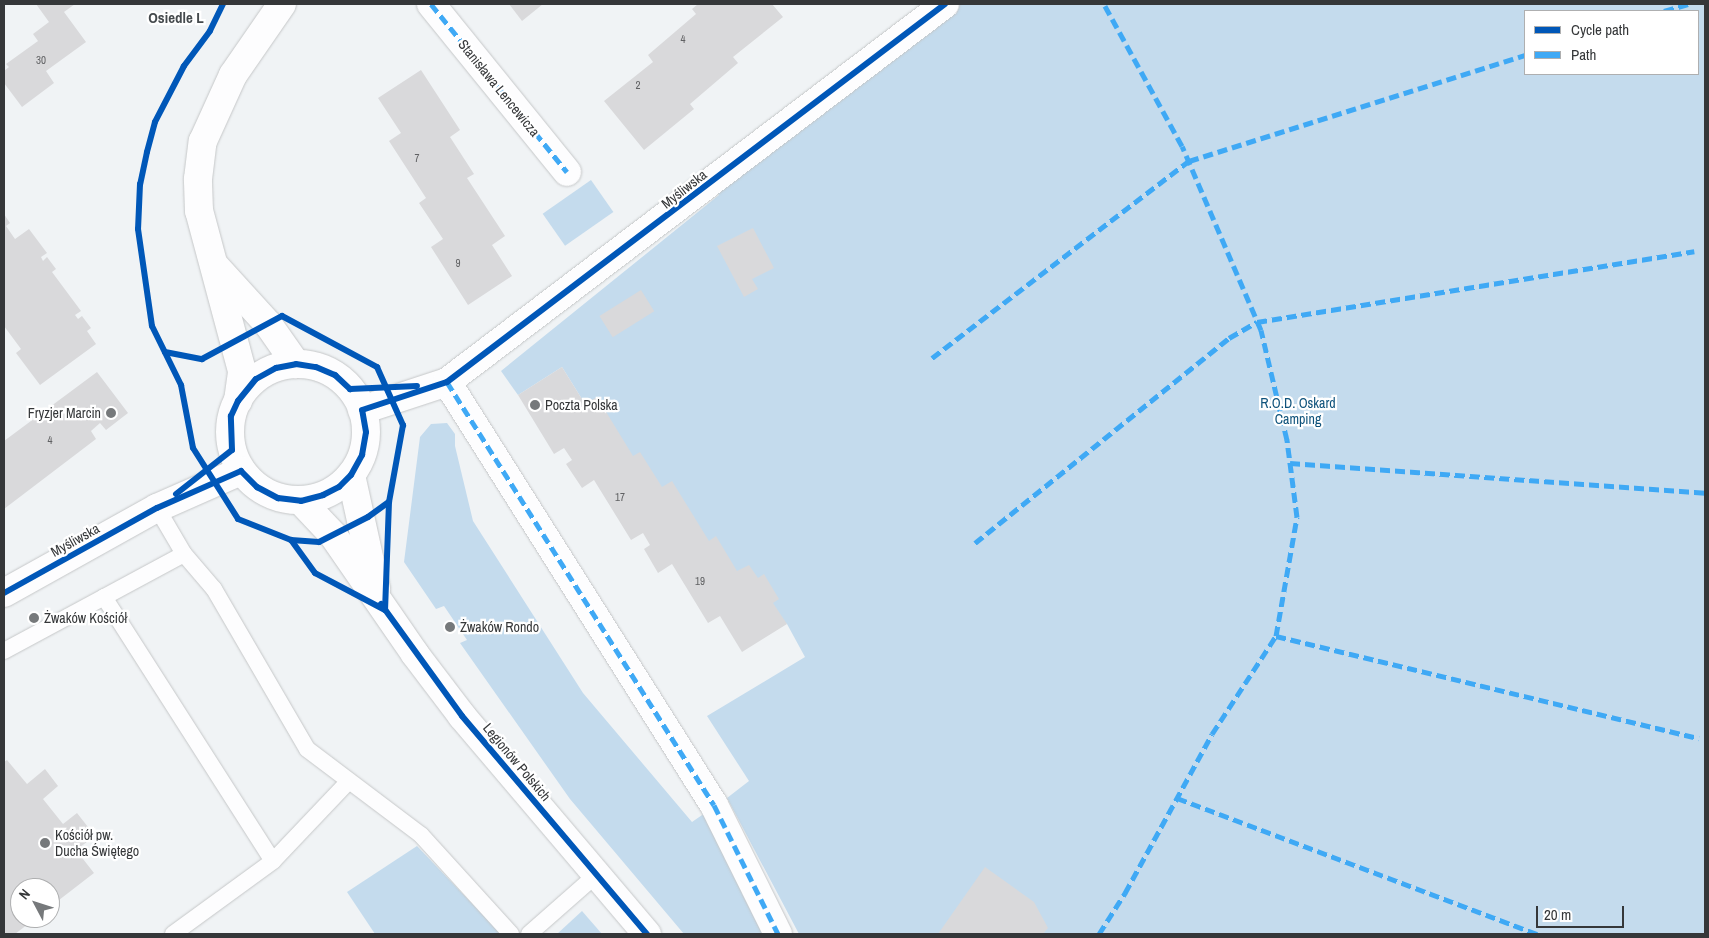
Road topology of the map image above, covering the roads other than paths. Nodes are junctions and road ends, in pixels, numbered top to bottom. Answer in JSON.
{"nodes":[{"id":1,"x":282,"y":4,"type":"edge"},
{"id":2,"x":431,"y":4,"type":"edge"},
{"id":3,"x":945,"y":4,"type":"edge"},
{"id":4,"x":567,"y":172,"type":"dead end"},
{"id":5,"x":212,"y":263,"type":"junction"},
{"id":6,"x":296,"y":364,"type":"junction"},
{"id":7,"x":440,"y":384,"type":"junction"},
{"id":8,"x":356,"y":399,"type":"junction"},
{"id":9,"x":238,"y":401,"type":"junction"},
{"id":10,"x":236,"y":460,"type":"junction"},
{"id":11,"x":351,"y":475,"type":"junction"},
{"id":12,"x":301,"y":501,"type":"junction"},
{"id":13,"x":158,"y":508,"type":"junction"},
{"id":14,"x":184,"y":554,"type":"junction"},
{"id":15,"x":4,"y":593,"type":"edge"},
{"id":16,"x":104,"y":597,"type":"junction"},
{"id":17,"x":378,"y":598,"type":"junction"},
{"id":18,"x":4,"y":652,"type":"edge"},
{"id":19,"x":349,"y":781,"type":"junction"},
{"id":20,"x":273,"y":861,"type":"junction"},
{"id":21,"x":596,"y":875,"type":"junction"},
{"id":22,"x":173,"y":934,"type":"edge"},
{"id":23,"x":511,"y":934,"type":"edge"},
{"id":24,"x":529,"y":934,"type":"edge"},
{"id":25,"x":647,"y":934,"type":"edge"},
{"id":26,"x":778,"y":934,"type":"edge"}],
"edges":[{"from":1,"to":5,"type":"street"},
{"from":2,"to":4,"type":"street","name":"Stanisława Lencewicza"},
{"from":3,"to":7,"type":"street","name":"Myśliwska"},
{"from":5,"to":6,"type":"street"},
{"from":5,"to":9,"type":"street"},
{"from":6,"to":8,"type":"street"},
{"from":6,"to":9,"type":"street"},
{"from":7,"to":8,"type":"street"},
{"from":7,"to":26,"type":"street"},
{"from":8,"to":11,"type":"street"},
{"from":9,"to":10,"type":"street"},
{"from":10,"to":12,"type":"street"},
{"from":10,"to":13,"type":"street","name":"Myśliwska"},
{"from":11,"to":12,"type":"street"},
{"from":11,"to":17,"type":"street"},
{"from":12,"to":17,"type":"street","name":"Legionów Polskich"},
{"from":13,"to":14,"type":"lane"},
{"from":13,"to":15,"type":"street","name":"Myśliwska"},
{"from":14,"to":16,"type":"lane"},
{"from":14,"to":19,"type":"lane"},
{"from":16,"to":18,"type":"lane"},
{"from":16,"to":20,"type":"lane"},
{"from":17,"to":21,"type":"street","name":"Legionów Polskich"},
{"from":19,"to":20,"type":"lane"},
{"from":19,"to":23,"type":"lane"},
{"from":20,"to":22,"type":"lane"},
{"from":21,"to":24,"type":"lane"},
{"from":21,"to":25,"type":"street","name":"Legionów Polskich"}]}
